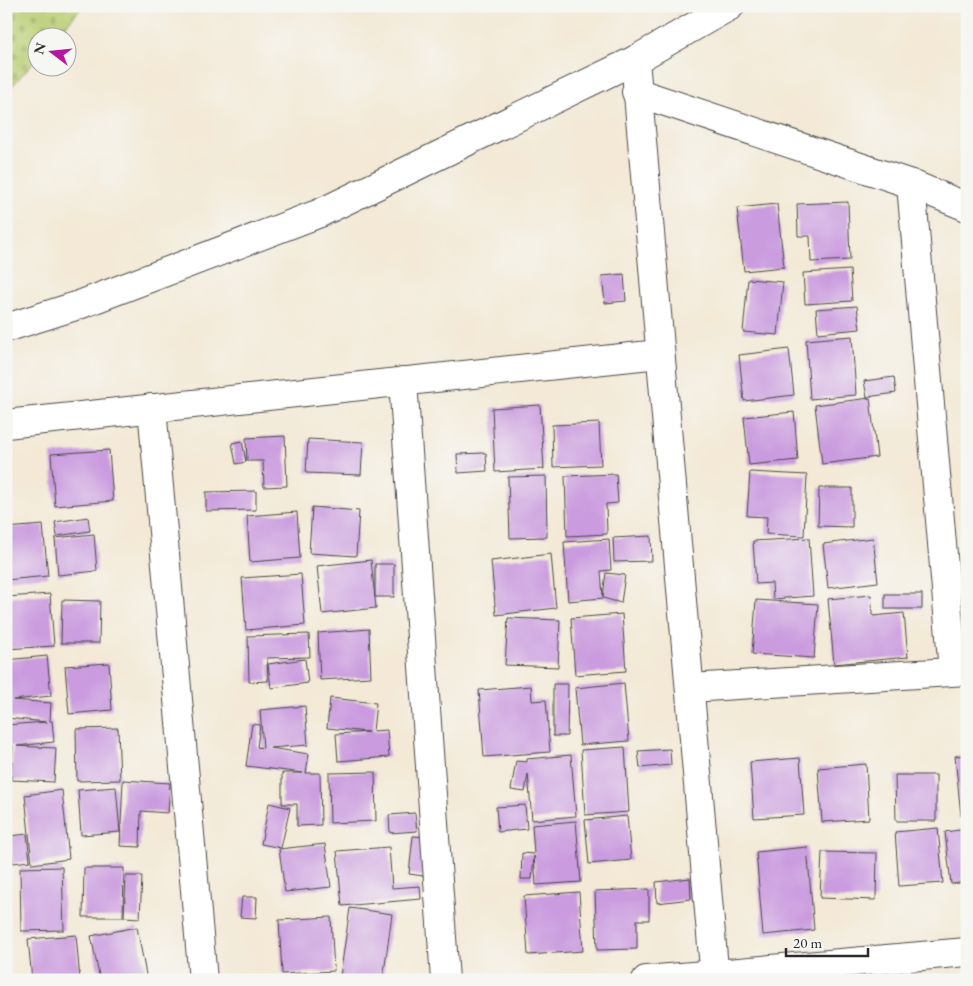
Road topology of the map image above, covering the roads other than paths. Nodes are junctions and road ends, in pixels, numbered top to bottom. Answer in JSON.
{"nodes":[{"id":1,"x":730,"y":6,"type":"edge"},
{"id":2,"x":634,"y":60,"type":"junction"},
{"id":3,"x":636,"y":92,"type":"junction"},
{"id":4,"x":911,"y":184,"type":"junction"},
{"id":5,"x":967,"y":207,"type":"edge"},
{"id":6,"x":6,"y":328,"type":"edge"},
{"id":7,"x":659,"y":354,"type":"junction"},
{"id":8,"x":403,"y":381,"type":"junction"},
{"id":9,"x":152,"y":408,"type":"junction"},
{"id":10,"x":6,"y":424,"type":"edge"},
{"id":11,"x":960,"y":671,"type":"edge"},
{"id":12,"x":690,"y":688,"type":"junction"},
{"id":13,"x":967,"y":952,"type":"edge"},
{"id":14,"x":715,"y":977,"type":"edge"},
{"id":15,"x":202,"y":980,"type":"edge"},
{"id":16,"x":445,"y":980,"type":"edge"},
{"id":17,"x":646,"y":980,"type":"edge"}],
"edges":[{"from":1,"to":2,"type":"street"},
{"from":2,"to":3,"type":"street"},
{"from":2,"to":6,"type":"street"},
{"from":3,"to":4,"type":"street"},
{"from":3,"to":7,"type":"street"},
{"from":4,"to":5,"type":"street"},
{"from":4,"to":11,"type":"street"},
{"from":7,"to":8,"type":"street"},
{"from":7,"to":12,"type":"street"},
{"from":8,"to":9,"type":"street"},
{"from":8,"to":16,"type":"street"},
{"from":9,"to":10,"type":"street"},
{"from":9,"to":15,"type":"street"},
{"from":11,"to":12,"type":"street"},
{"from":12,"to":14,"type":"street"},
{"from":13,"to":14,"type":"street"},
{"from":14,"to":17,"type":"street"}]}
